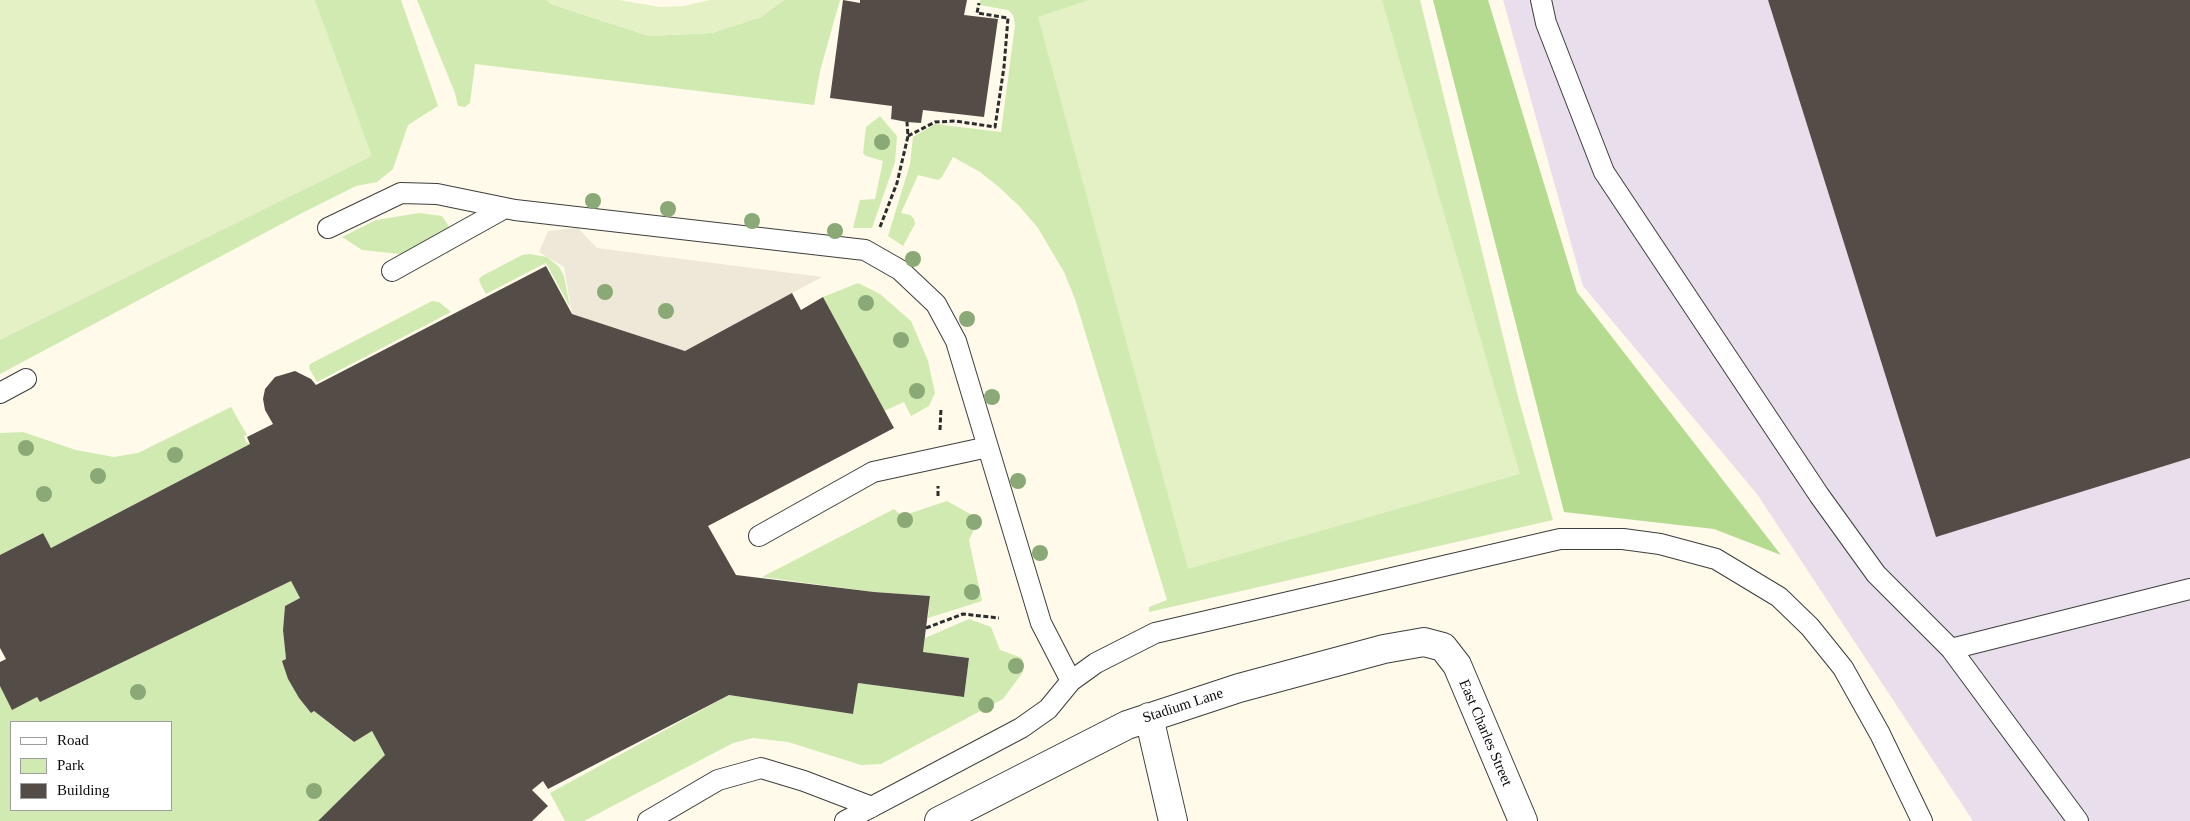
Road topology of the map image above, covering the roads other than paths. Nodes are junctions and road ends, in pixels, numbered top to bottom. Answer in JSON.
{"nodes":[{"id":1,"x":1541,"y":0,"type":"edge"},
{"id":2,"x":504,"y":208,"type":"junction"},
{"id":3,"x":328,"y":228,"type":"dead end"},
{"id":4,"x":392,"y":270,"type":"dead end"},
{"id":5,"x":26,"y":379,"type":"dead end"},
{"id":6,"x":0,"y":393,"type":"edge"},
{"id":7,"x":988,"y":447,"type":"junction"},
{"id":8,"x":759,"y":536,"type":"dead end"},
{"id":9,"x":2190,"y":589,"type":"edge"},
{"id":10,"x":1443,"y":648,"type":"joint"},
{"id":11,"x":1951,"y":649,"type":"junction"},
{"id":12,"x":1070,"y":680,"type":"junction"},
{"id":13,"x":1149,"y":717,"type":"junction"},
{"id":14,"x":872,"y":807,"type":"junction"},
{"id":15,"x":648,"y":821,"type":"edge"},
{"id":16,"x":845,"y":821,"type":"edge"},
{"id":17,"x":939,"y":821,"type":"edge"},
{"id":18,"x":1173,"y":821,"type":"edge"},
{"id":19,"x":1523,"y":821,"type":"edge"},
{"id":20,"x":1922,"y":821,"type":"edge"},
{"id":21,"x":2078,"y":821,"type":"edge"}],
"edges":[{"from":1,"to":11,"type":"lane"},
{"from":2,"to":3,"type":"lane"},
{"from":2,"to":4,"type":"lane"},
{"from":2,"to":7,"type":"lane"},
{"from":5,"to":6,"type":"lane"},
{"from":7,"to":8,"type":"lane"},
{"from":7,"to":12,"type":"lane"},
{"from":9,"to":11,"type":"lane"},
{"from":10,"to":13,"type":"street","name":"Stadium Lane"},
{"from":10,"to":19,"type":"street","name":"East Charles Street"},
{"from":11,"to":21,"type":"lane"},
{"from":12,"to":14,"type":"lane"},
{"from":12,"to":20,"type":"lane"},
{"from":13,"to":17,"type":"street","name":"Stadium Lane"},
{"from":13,"to":18,"type":"street"},
{"from":14,"to":15,"type":"lane"},
{"from":14,"to":16,"type":"lane"}]}
